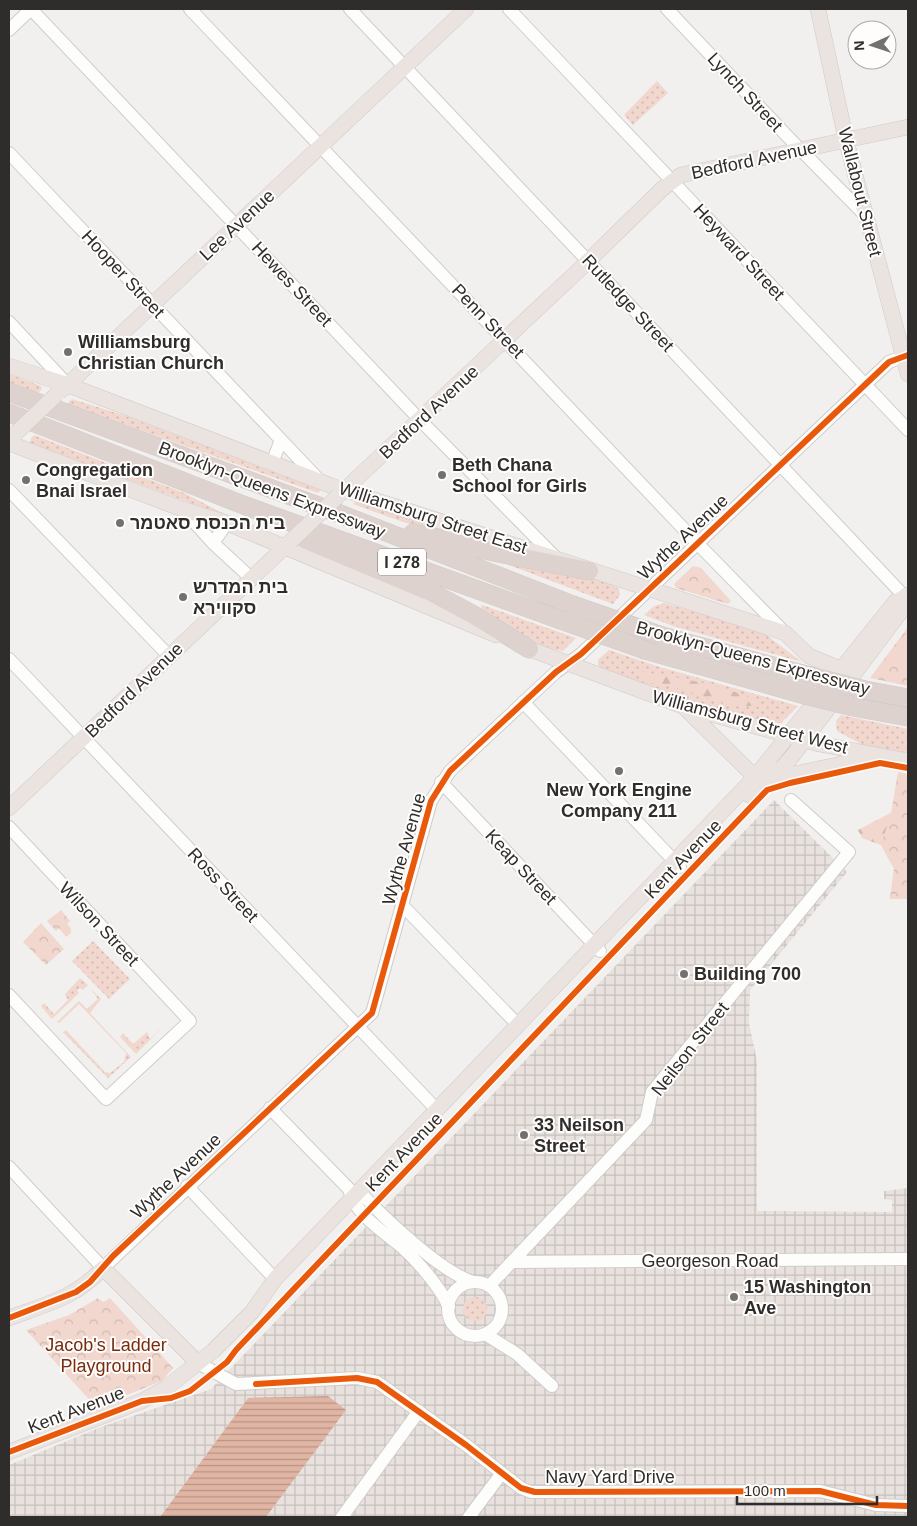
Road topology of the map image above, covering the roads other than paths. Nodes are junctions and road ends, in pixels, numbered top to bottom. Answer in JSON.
{"nodes":[{"id":1,"x":31,"y":9,"type":"edge"},
{"id":2,"x":190,"y":9,"type":"edge"},
{"id":3,"x":350,"y":9,"type":"edge"},
{"id":4,"x":466,"y":9,"type":"edge"},
{"id":5,"x":509,"y":9,"type":"edge"},
{"id":6,"x":667,"y":9,"type":"edge"},
{"id":7,"x":818,"y":9,"type":"edge"},
{"id":8,"x":9,"y":30,"type":"edge"},
{"id":9,"x":404,"y":66,"type":"junction"},
{"id":10,"x":908,"y":127,"type":"edge"},
{"id":11,"x":846,"y":140,"type":"junction"},
{"id":12,"x":320,"y":146,"type":"junction"},
{"id":13,"x":801,"y":150,"type":"junction"},
{"id":14,"x":9,"y":153,"type":"edge"},
{"id":15,"x":672,"y":182,"type":"junction"},
{"id":16,"x":866,"y":216,"type":"junction"},
{"id":17,"x":236,"y":226,"type":"junction"},
{"id":18,"x":588,"y":261,"type":"junction"},
{"id":19,"x":152,"y":305,"type":"junction"},
{"id":20,"x":9,"y":322,"type":"edge"},
{"id":21,"x":506,"y":339,"type":"junction"},
{"id":22,"x":39,"y":354,"type":"junction"},
{"id":23,"x":906,"y":355,"type":"edge"},
{"id":24,"x":9,"y":366,"type":"edge"},
{"id":25,"x":27,"y":372,"type":"junction"},
{"id":26,"x":908,"y":374,"type":"edge"},
{"id":27,"x":865,"y":386,"type":"junction"},
{"id":28,"x":63,"y":390,"type":"junction"},
{"id":29,"x":9,"y":392,"type":"edge"},
{"id":30,"x":9,"y":413,"type":"edge"},
{"id":31,"x":420,"y":420,"type":"junction"},
{"id":32,"x":908,"y":430,"type":"edge"},
{"id":33,"x":11,"y":439,"type":"edge"},
{"id":34,"x":282,"y":440,"type":"junction"},
{"id":35,"x":272,"y":463,"type":"junction"},
{"id":36,"x":781,"y":465,"type":"junction"},
{"id":37,"x":320,"y":481,"type":"junction"},
{"id":38,"x":9,"y":490,"type":"edge"},
{"id":39,"x":342,"y":493,"type":"junction"},
{"id":40,"x":246,"y":506,"type":"junction"},
{"id":41,"x":182,"y":509,"type":"junction"},
{"id":42,"x":340,"y":514,"type":"junction"},
{"id":43,"x":227,"y":523,"type":"junction"},
{"id":44,"x":213,"y":543,"type":"junction"},
{"id":45,"x":288,"y":544,"type":"junction"},
{"id":46,"x":698,"y":544,"type":"junction"},
{"id":47,"x":555,"y":557,"type":"junction"},
{"id":48,"x":589,"y":571,"type":"junction"},
{"id":49,"x":252,"y":579,"type":"junction"},
{"id":50,"x":648,"y":589,"type":"junction"},
{"id":51,"x":907,"y":596,"type":"edge"},
{"id":52,"x":785,"y":633,"type":"junction"},
{"id":53,"x":529,"y":649,"type":"junction"},
{"id":54,"x":169,"y":656,"type":"junction"},
{"id":55,"x":9,"y":659,"type":"edge"},
{"id":56,"x":567,"y":664,"type":"junction"},
{"id":57,"x":847,"y":671,"type":"junction"},
{"id":58,"x":908,"y":698,"type":"edge"},
{"id":59,"x":523,"y":702,"type":"junction"},
{"id":60,"x":685,"y":708,"type":"junction"},
{"id":61,"x":908,"y":717,"type":"edge"},
{"id":62,"x":84,"y":738,"type":"junction"},
{"id":63,"x":796,"y":738,"type":"junction"},
{"id":64,"x":880,"y":756,"type":"junction"},
{"id":65,"x":908,"y":761,"type":"edge"},
{"id":66,"x":761,"y":778,"type":"junction"},
{"id":67,"x":441,"y":782,"type":"junction"},
{"id":68,"x":791,"y":800,"type":"dead end"},
{"id":69,"x":9,"y":808,"type":"edge"},
{"id":70,"x":9,"y":827,"type":"edge"},
{"id":71,"x":677,"y":864,"type":"junction"},
{"id":72,"x":402,"y":906,"type":"junction"},
{"id":73,"x":597,"y":948,"type":"junction"},
{"id":74,"x":9,"y":995,"type":"edge"},
{"id":75,"x":357,"y":1026,"type":"junction"},
{"id":76,"x":518,"y":1026,"type":"junction"},
{"id":77,"x":270,"y":1108,"type":"junction"},
{"id":78,"x":437,"y":1110,"type":"junction"},
{"id":79,"x":9,"y":1167,"type":"edge"},
{"id":80,"x":187,"y":1186,"type":"junction"},
{"id":81,"x":358,"y":1199,"type":"junction"},
{"id":82,"x":400,"y":1238,"type":"junction"},
{"id":83,"x":908,"y":1259,"type":"edge"},
{"id":84,"x":512,"y":1262,"type":"junction"},
{"id":85,"x":103,"y":1268,"type":"junction"},
{"id":86,"x":275,"y":1279,"type":"junction"},
{"id":87,"x":474,"y":1282,"type":"junction"},
{"id":88,"x":490,"y":1286,"type":"junction"},
{"id":89,"x":449,"y":1307,"type":"junction"},
{"id":90,"x":252,"y":1312,"type":"junction"},
{"id":91,"x":9,"y":1318,"type":"edge"},
{"id":92,"x":498,"y":1322,"type":"junction"},
{"id":93,"x":485,"y":1334,"type":"junction"},
{"id":94,"x":517,"y":1354,"type":"junction"},
{"id":95,"x":201,"y":1366,"type":"junction"},
{"id":96,"x":552,"y":1386,"type":"dead end"},
{"id":97,"x":419,"y":1410,"type":"junction"},
{"id":98,"x":9,"y":1452,"type":"edge"},
{"id":99,"x":502,"y":1473,"type":"junction"},
{"id":100,"x":908,"y":1506,"type":"edge"},
{"id":101,"x":342,"y":1517,"type":"edge"},
{"id":102,"x":469,"y":1517,"type":"edge"}],
"edges":[{"from":1,"to":8,"type":"street"},
{"from":1,"to":17,"type":"street","name":"Hewes Street"},
{"from":2,"to":12,"type":"street","name":"Penn Street"},
{"from":3,"to":9,"type":"street","name":"Rutledge Street"},
{"from":4,"to":9,"type":"main road","name":"Lee Avenue"},
{"from":5,"to":15,"type":"street","name":"Heyward Street"},
{"from":6,"to":13,"type":"street","name":"Lynch Street"},
{"from":7,"to":11,"type":"main road","name":"Wallabout Street"},
{"from":9,"to":12,"type":"main road","name":"Lee Avenue"},
{"from":9,"to":18,"type":"street","name":"Rutledge Street"},
{"from":10,"to":11,"type":"main road","name":"Bedford Avenue"},
{"from":11,"to":13,"type":"main road","name":"Bedford Avenue"},
{"from":11,"to":16,"type":"main road","name":"Wallabout Street"},
{"from":12,"to":17,"type":"main road","name":"Lee Avenue"},
{"from":12,"to":21,"type":"street","name":"Penn Street"},
{"from":13,"to":15,"type":"main road","name":"Bedford Avenue"},
{"from":13,"to":16,"type":"street","name":"Lynch Street"},
{"from":14,"to":19,"type":"street","name":"Hooper Street"},
{"from":15,"to":18,"type":"main road","name":"Bedford Avenue"},
{"from":15,"to":27,"type":"street","name":"Heyward Street"},
{"from":16,"to":23,"type":"main road","name":"Wallabout Street"},
{"from":17,"to":19,"type":"main road","name":"Lee Avenue"},
{"from":17,"to":31,"type":"street","name":"Hewes Street"},
{"from":18,"to":21,"type":"main road","name":"Bedford Avenue"},
{"from":18,"to":36,"type":"street","name":"Rutledge Street"},
{"from":19,"to":28,"type":"main road","name":"Lee Avenue"},
{"from":19,"to":34,"type":"street","name":"Hooper Street"},
{"from":20,"to":22,"type":"street"},
{"from":21,"to":31,"type":"main road","name":"Bedford Avenue"},
{"from":21,"to":46,"type":"street","name":"Penn Street"},
{"from":22,"to":25,"type":"street"},
{"from":22,"to":28,"type":"street"},
{"from":23,"to":26,"type":"main road","name":"Wallabout Street"},
{"from":23,"to":27,"type":"street","name":"Wythe Avenue"},
{"from":24,"to":25,"type":"main road","name":"Williamsburg Street East"},
{"from":25,"to":28,"type":"main road","name":"Williamsburg Street East"},
{"from":27,"to":32,"type":"street","name":"Heyward Street"},
{"from":27,"to":36,"type":"street","name":"Wythe Avenue"},
{"from":28,"to":33,"type":"main road","name":"Lee Avenue","bridge":true},
{"from":28,"to":35,"type":"main road","name":"Williamsburg Street East"},
{"from":29,"to":42,"type":"highway","name":"Brooklyn-Queens Expressway","number":"I 278"},
{"from":30,"to":40,"type":"highway","name":"Brooklyn-Queens Expressway","number":"I 278"},
{"from":31,"to":39,"type":"main road","name":"Bedford Avenue"},
{"from":31,"to":47,"type":"street","name":"Hewes Street"},
{"from":33,"to":41,"type":"main road","name":"Williamsburg Street West"},
{"from":34,"to":35,"type":"street"},
{"from":34,"to":37,"type":"street","name":"Hooper Street"},
{"from":35,"to":37,"type":"main road","name":"Williamsburg Street East"},
{"from":36,"to":46,"type":"street","name":"Wythe Avenue"},
{"from":36,"to":51,"type":"street","name":"Rutledge Street"},
{"from":37,"to":39,"type":"main road","name":"Williamsburg Street East"},
{"from":38,"to":54,"type":"street"},
{"from":39,"to":45,"type":"main road","name":"Bedford Avenue","bridge":true},
{"from":39,"to":47,"type":"main road","name":"Williamsburg Street East"},
{"from":40,"to":53,"type":"highway"},
{"from":40,"to":61,"type":"highway","name":"Brooklyn-Queens Expressway","number":"I 278","bridge":true},
{"from":41,"to":43,"type":"main road","name":"Williamsburg Street West"},
{"from":41,"to":44,"type":"street"},
{"from":42,"to":48,"type":"highway"},
{"from":42,"to":58,"type":"highway","name":"Brooklyn-Queens Expressway","number":"I 278","bridge":true},
{"from":43,"to":44,"type":"street"},
{"from":43,"to":45,"type":"main road","name":"Williamsburg Street West"},
{"from":44,"to":49,"type":"street"},
{"from":45,"to":49,"type":"main road","name":"Bedford Avenue"},
{"from":45,"to":53,"type":"main road","name":"Williamsburg Street West"},
{"from":46,"to":50,"type":"street","name":"Wythe Avenue"},
{"from":46,"to":52,"type":"street","name":"Penn Street"},
{"from":47,"to":48,"type":"main road","name":"Williamsburg Street East"},
{"from":48,"to":50,"type":"main road","name":"Williamsburg Street East"},
{"from":49,"to":54,"type":"main road","name":"Bedford Avenue"},
{"from":50,"to":52,"type":"main road","name":"Williamsburg Street East"},
{"from":50,"to":56,"type":"street","name":"Wythe Avenue"},
{"from":51,"to":57,"type":"main road","name":"Kent Avenue"},
{"from":52,"to":57,"type":"main road","name":"Williamsburg Street East"},
{"from":53,"to":56,"type":"main road","name":"Williamsburg Street West"},
{"from":54,"to":62,"type":"main road","name":"Bedford Avenue"},
{"from":55,"to":62,"type":"street","name":"Ross Street"},
{"from":56,"to":59,"type":"street","name":"Wythe Avenue"},
{"from":56,"to":60,"type":"main road","name":"Williamsburg Street West"},
{"from":57,"to":63,"type":"main road","name":"Kent Avenue"},
{"from":59,"to":67,"type":"street","name":"Wythe Avenue"},
{"from":59,"to":71,"type":"street"},
{"from":60,"to":63,"type":"main road","name":"Williamsburg Street West"},
{"from":60,"to":66,"type":"main road"},
{"from":62,"to":69,"type":"main road","name":"Bedford Avenue"},
{"from":62,"to":75,"type":"street","name":"Ross Street"},
{"from":63,"to":64,"type":"main road","name":"Williamsburg Street West"},
{"from":63,"to":66,"type":"main road","name":"Kent Avenue"},
{"from":64,"to":65,"type":"main road","name":"Williamsburg Street West"},
{"from":64,"to":66,"type":"main road"},
{"from":66,"to":71,"type":"main road","name":"Kent Avenue"},
{"from":67,"to":72,"type":"street","name":"Wythe Avenue"},
{"from":67,"to":73,"type":"street","name":"Keap Street"},
{"from":68,"to":84,"type":"street","name":"Neilson Street"},
{"from":70,"to":74,"type":"street","name":"Wilson Street"},
{"from":71,"to":73,"type":"main road","name":"Kent Avenue"},
{"from":72,"to":75,"type":"street","name":"Wythe Avenue"},
{"from":72,"to":76,"type":"street"},
{"from":73,"to":76,"type":"main road","name":"Kent Avenue"},
{"from":73,"to":81,"type":"main road","name":"Kent Avenue"},
{"from":75,"to":77,"type":"street","name":"Wythe Avenue"},
{"from":75,"to":78,"type":"street","name":"Ross Street"},
{"from":76,"to":78,"type":"main road","name":"Kent Avenue"},
{"from":77,"to":80,"type":"street","name":"Wythe Avenue"},
{"from":77,"to":81,"type":"street"},
{"from":78,"to":81,"type":"main road","name":"Kent Avenue"},
{"from":79,"to":85,"type":"street"},
{"from":80,"to":85,"type":"street","name":"Wythe Avenue"},
{"from":80,"to":86,"type":"street"},
{"from":81,"to":82,"type":"street"},
{"from":81,"to":86,"type":"main road","name":"Kent Avenue"},
{"from":81,"to":90,"type":"main road","name":"Kent Avenue"},
{"from":82,"to":87,"type":"street"},
{"from":82,"to":89,"type":"street"},
{"from":83,"to":84,"type":"street","name":"Georgeson Road"},
{"from":84,"to":88,"type":"street","name":"Neilson Street"},
{"from":85,"to":91,"type":"main road","name":"Wythe Avenue"},
{"from":85,"to":95,"type":"main road"},
{"from":86,"to":90,"type":"main road","name":"Kent Avenue"},
{"from":87,"to":88,"type":"street"},
{"from":87,"to":89,"type":"street"},
{"from":88,"to":92,"type":"street"},
{"from":89,"to":93,"type":"street"},
{"from":90,"to":95,"type":"main road","name":"Kent Avenue"},
{"from":92,"to":93,"type":"street"},
{"from":92,"to":94,"type":"street"},
{"from":93,"to":94,"type":"street"},
{"from":94,"to":96,"type":"street"},
{"from":95,"to":97,"type":"street","name":"Navy Yard Drive"},
{"from":95,"to":98,"type":"main road","name":"Kent Avenue"},
{"from":97,"to":99,"type":"street","name":"Navy Yard Drive"},
{"from":97,"to":101,"type":"street"},
{"from":99,"to":100,"type":"street","name":"Navy Yard Drive"},
{"from":99,"to":102,"type":"street"}]}
